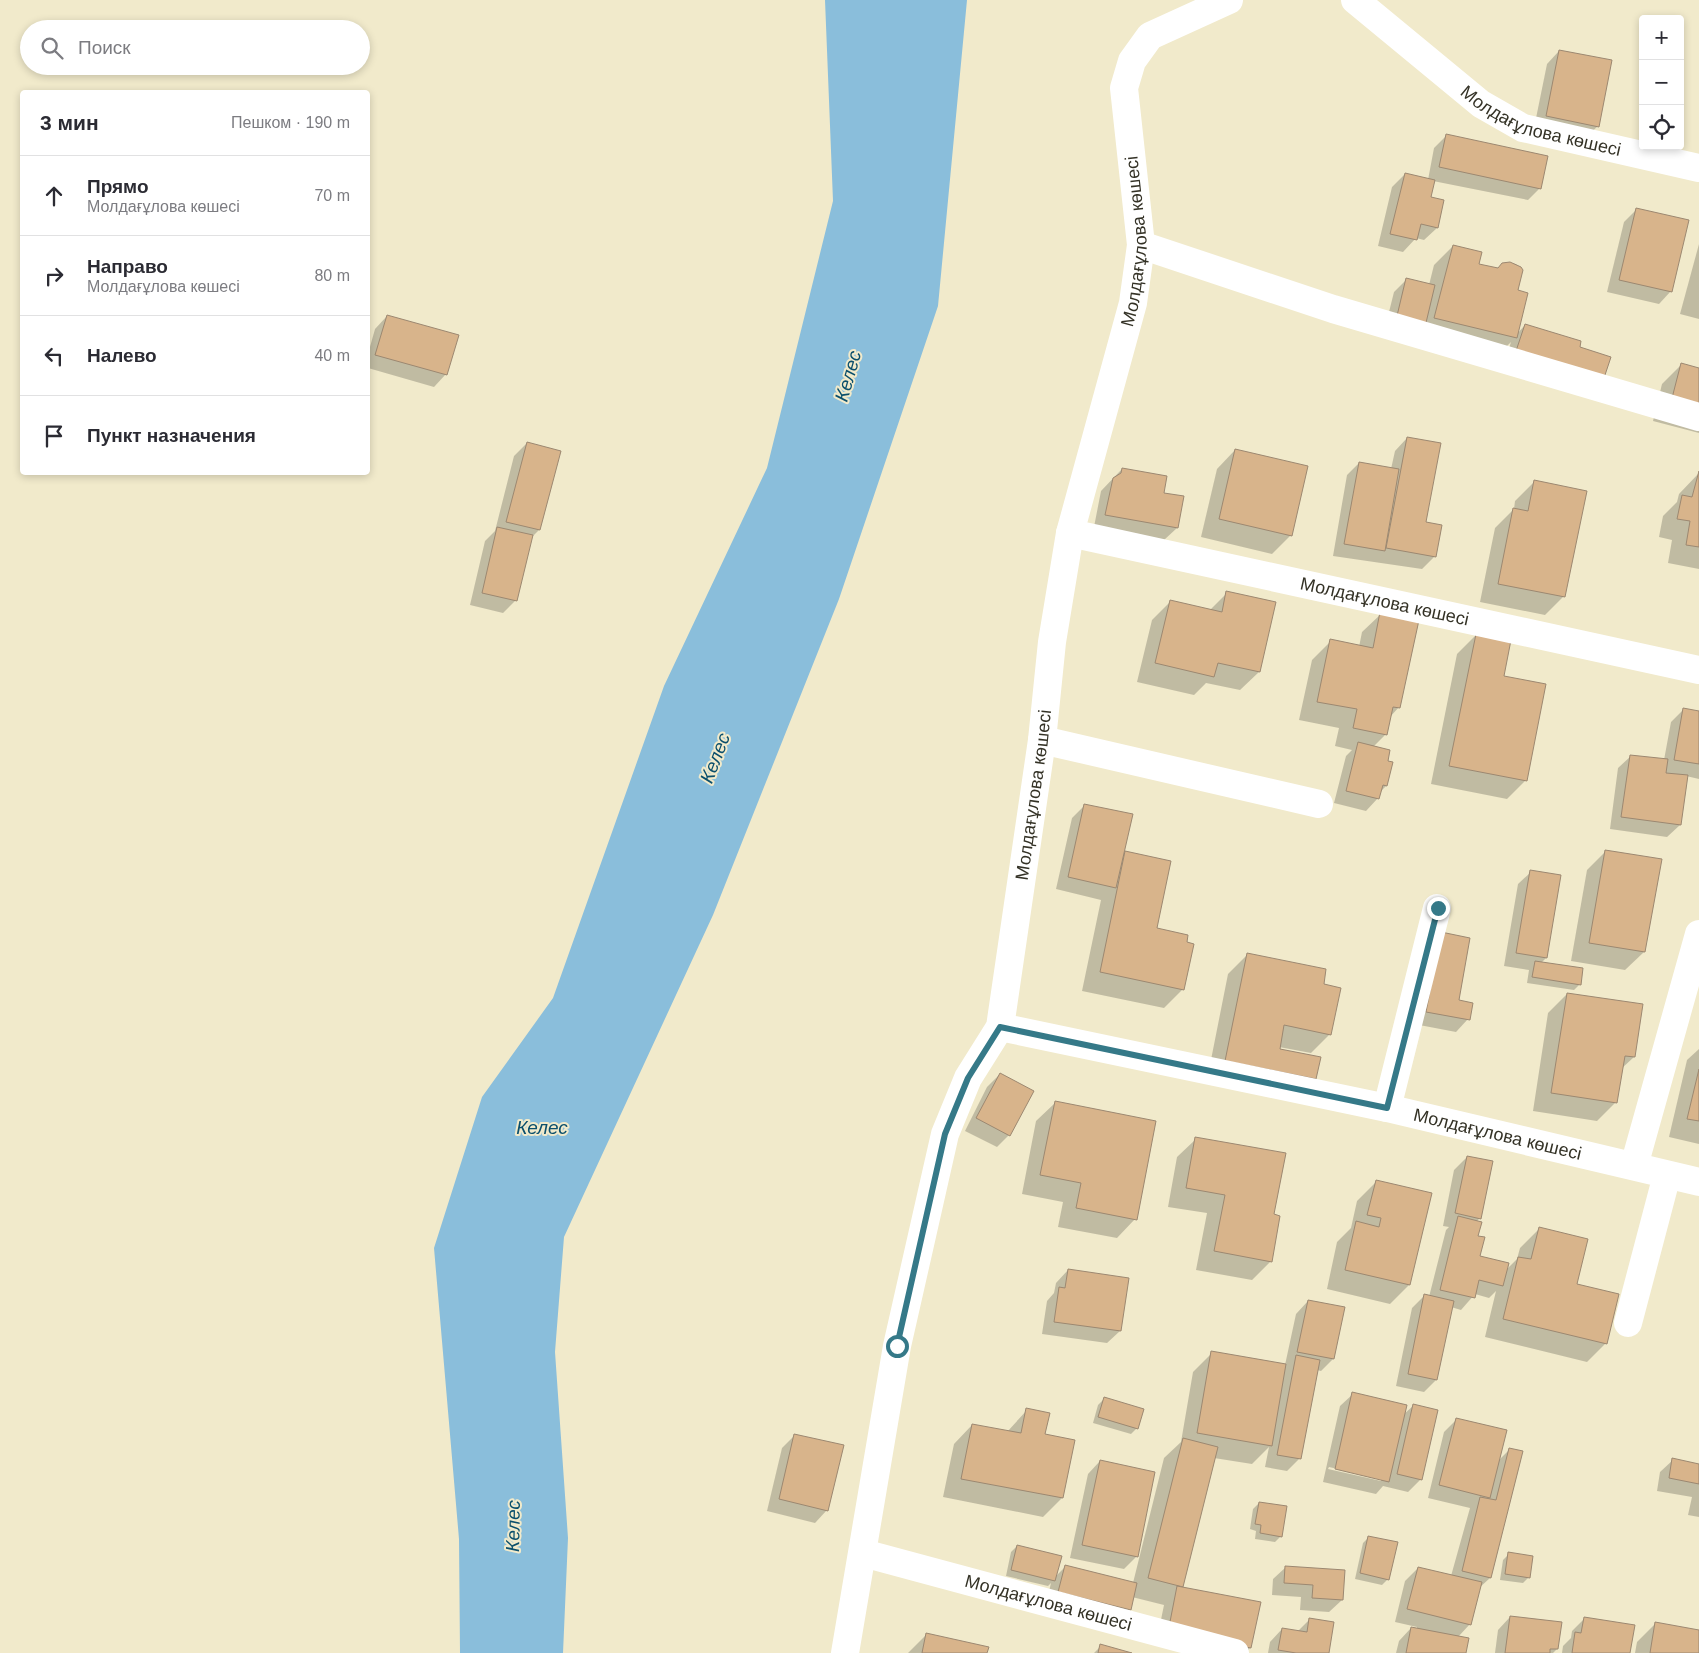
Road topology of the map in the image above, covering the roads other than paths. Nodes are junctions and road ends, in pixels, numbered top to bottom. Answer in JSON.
{"nodes":[{"id":1,"x":1229,"y":0,"type":"edge"},
{"id":2,"x":1355,"y":0,"type":"edge"},
{"id":3,"x":1699,"y":168,"type":"edge"},
{"id":4,"x":1141,"y":245,"type":"junction"},
{"id":5,"x":1699,"y":417,"type":"edge"},
{"id":6,"x":1070,"y":533,"type":"junction"},
{"id":7,"x":1699,"y":670,"type":"edge"},
{"id":8,"x":1042,"y":740,"type":"junction"},
{"id":9,"x":1318,"y":804,"type":"dead end"},
{"id":10,"x":1438,"y":908,"type":"dead end"},
{"id":11,"x":1699,"y":934,"type":"edge"},
{"id":12,"x":1000,"y":1027,"type":"junction"},
{"id":13,"x":1387,"y":1108,"type":"junction"},
{"id":14,"x":1634,"y":1166,"type":"junction"},
{"id":15,"x":1667,"y":1175,"type":"junction"},
{"id":16,"x":1699,"y":1182,"type":"edge"},
{"id":17,"x":1628,"y":1323,"type":"dead end"},
{"id":18,"x":863,"y":1553,"type":"junction"},
{"id":19,"x":845,"y":1653,"type":"edge"},
{"id":20,"x":1235,"y":1653,"type":"edge"}],
"edges":[{"from":1,"to":4,"type":"street","name":"Молдағұлова көшесі"},
{"from":2,"to":3,"type":"street","name":"Молдағұлова көшесі"},
{"from":4,"to":5,"type":"street"},
{"from":4,"to":6,"type":"street","name":"Молдағұлова көшесі"},
{"from":6,"to":7,"type":"street","name":"Молдағұлова көшесі"},
{"from":6,"to":8,"type":"street","name":"Молдағұлова көшесі"},
{"from":8,"to":9,"type":"street"},
{"from":8,"to":12,"type":"street","name":"Молдағұлова көшесі"},
{"from":10,"to":13,"type":"street"},
{"from":11,"to":14,"type":"street"},
{"from":12,"to":13,"type":"street","name":"Молдағұлова көшесі"},
{"from":12,"to":18,"type":"street","name":"Молдағұлова көшесі"},
{"from":13,"to":14,"type":"street","name":"Молдағұлова көшесі"},
{"from":14,"to":15,"type":"street","name":"Молдағұлова көшесі"},
{"from":15,"to":16,"type":"street","name":"Молдағұлова көшесі"},
{"from":15,"to":17,"type":"street"},
{"from":18,"to":19,"type":"street","name":"Молдағұлова көшесі"},
{"from":18,"to":20,"type":"street","name":"Молдағұлова көшесі"}]}
